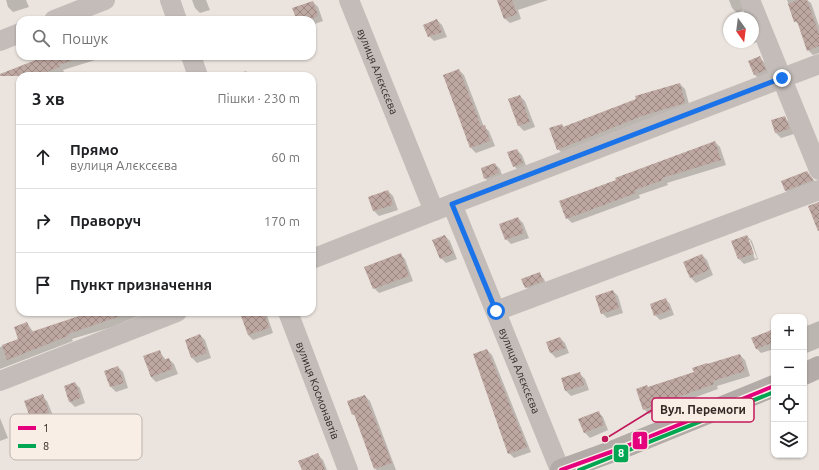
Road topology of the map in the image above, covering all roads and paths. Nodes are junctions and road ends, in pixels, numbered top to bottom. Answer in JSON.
{"nodes":[{"id":1,"x":105,"y":0,"type":"edge"},
{"id":2,"x":170,"y":0,"type":"edge"},
{"id":3,"x":349,"y":0,"type":"edge"},
{"id":4,"x":750,"y":0,"type":"edge"},
{"id":5,"x":64,"y":16,"type":"edge"},
{"id":6,"x":176,"y":16,"type":"edge"},
{"id":7,"x":16,"y":35,"type":"edge"},
{"id":8,"x":0,"y":41,"type":"edge"},
{"id":9,"x":192,"y":60,"type":"edge"},
{"id":10,"x":819,"y":64,"type":"edge"},
{"id":11,"x":197,"y":72,"type":"edge"},
{"id":12,"x":782,"y":78,"type":"junction"},
{"id":13,"x":819,"y":170,"type":"edge"},
{"id":14,"x":819,"y":190,"type":"edge"},
{"id":15,"x":452,"y":204,"type":"junction"},
{"id":16,"x":434,"y":210,"type":"junction"},
{"id":17,"x":316,"y":257,"type":"edge"},
{"id":18,"x":496,"y":311,"type":"junction"},
{"id":19,"x":167,"y":316,"type":"edge"},
{"id":20,"x":290,"y":316,"type":"edge"},
{"id":21,"x":819,"y":368,"type":"edge"},
{"id":22,"x":807,"y":373,"type":"edge"},
{"id":23,"x":0,"y":381,"type":"edge"},
{"id":24,"x":771,"y":387,"type":"edge"},
{"id":25,"x":348,"y":470,"type":"edge"},
{"id":26,"x":561,"y":470,"type":"edge"}],
"edges":[{"from":1,"to":5,"type":"street"},
{"from":2,"to":6,"type":"street"},
{"from":3,"to":16,"type":"street","name":"вулиця Алєксєєва"},
{"from":4,"to":12,"type":"street"},
{"from":7,"to":8,"type":"street"},
{"from":9,"to":11,"type":"street"},
{"from":10,"to":12,"type":"street"},
{"from":12,"to":13,"type":"street"},
{"from":12,"to":15,"type":"street"},
{"from":14,"to":18,"type":"street"},
{"from":15,"to":16,"type":"street"},
{"from":15,"to":18,"type":"street","name":"вулиця Алєксєєва"},
{"from":16,"to":17,"type":"street"},
{"from":18,"to":26,"type":"street","name":"вулиця Алєксєєва"},
{"from":19,"to":23,"type":"street"},
{"from":20,"to":25,"type":"street","name":"вулиця Космонавтів"},
{"from":21,"to":22,"type":"main road"},
{"from":24,"to":26,"type":"main road"}]}
